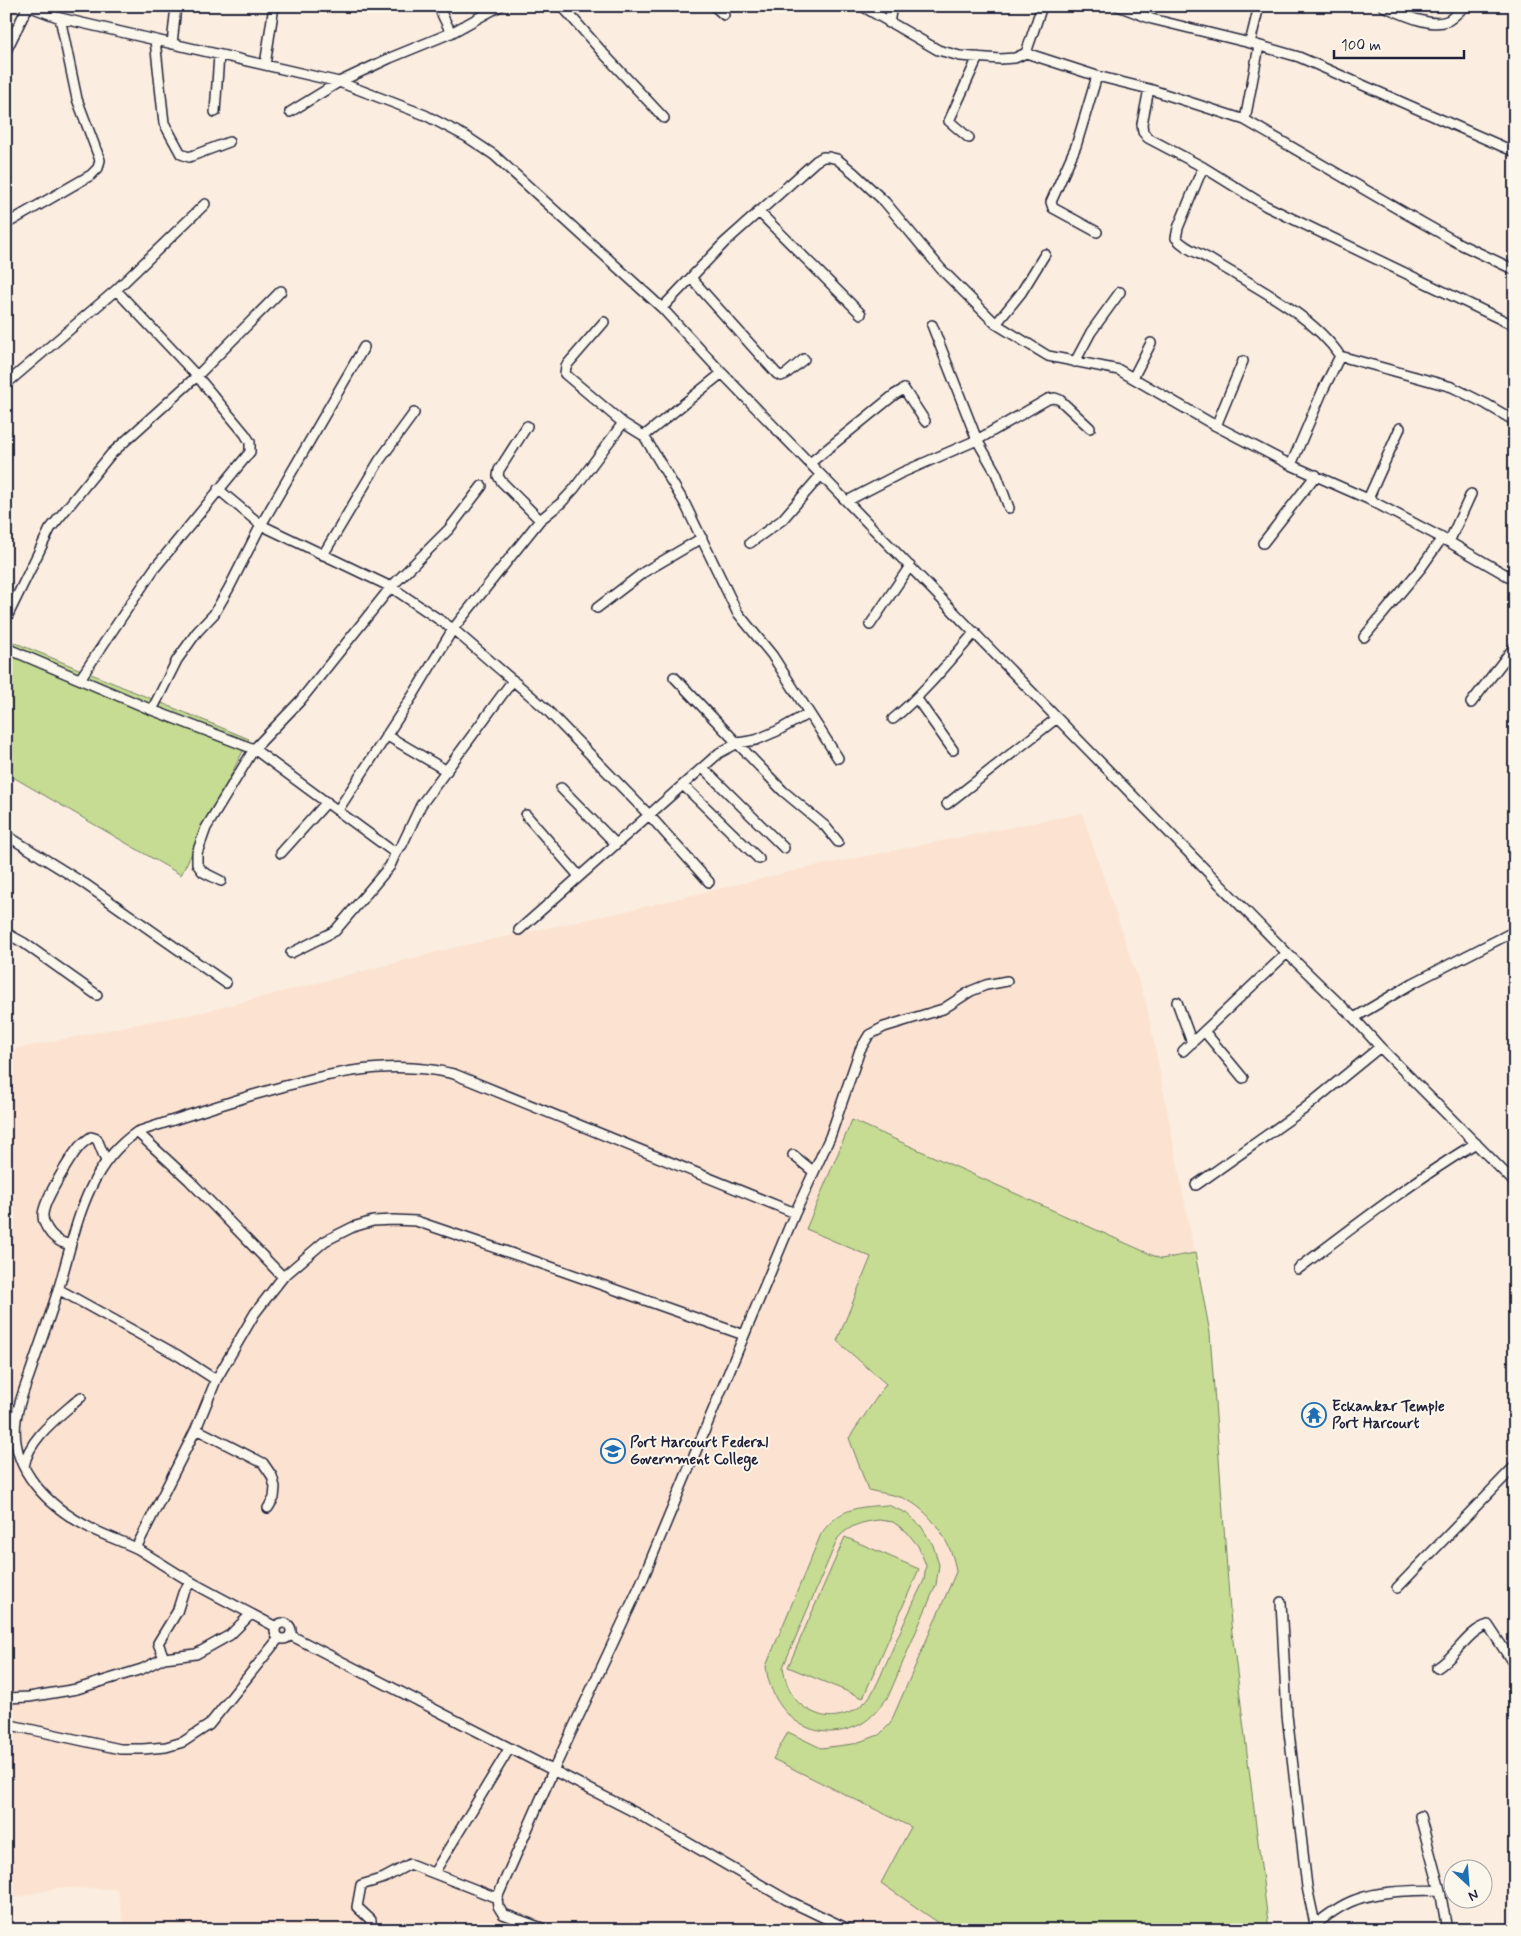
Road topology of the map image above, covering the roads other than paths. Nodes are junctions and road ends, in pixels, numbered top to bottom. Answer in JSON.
{"nodes":[{"id":1,"x":28,"y":6,"type":"edge"},
{"id":2,"x":176,"y":6,"type":"edge"},
{"id":3,"x":274,"y":6,"type":"edge"},
{"id":4,"x":438,"y":6,"type":"edge"},
{"id":5,"x":500,"y":6,"type":"edge"},
{"id":6,"x":562,"y":6,"type":"edge"},
{"id":7,"x":714,"y":6,"type":"edge"},
{"id":8,"x":862,"y":6,"type":"edge"},
{"id":9,"x":892,"y":6,"type":"edge"},
{"id":10,"x":1042,"y":6,"type":"edge"},
{"id":11,"x":1118,"y":6,"type":"edge"},
{"id":12,"x":1259,"y":6,"type":"edge"},
{"id":13,"x":1383,"y":6,"type":"edge"},
{"id":14,"x":1466,"y":6,"type":"edge"},
{"id":15,"x":724,"y":16,"type":"dead end"},
{"id":16,"x":60,"y":18,"type":"junction"},
{"id":17,"x":889,"y":23,"type":"junction"},
{"id":18,"x":451,"y":33,"type":"junction"},
{"id":19,"x":155,"y":40,"type":"junction"},
{"id":20,"x":172,"y":44,"type":"junction"},
{"id":21,"x":1255,"y":44,"type":"junction"},
{"id":22,"x":6,"y":51,"type":"edge"},
{"id":23,"x":1026,"y":54,"type":"junction"},
{"id":24,"x":219,"y":55,"type":"junction"},
{"id":25,"x":978,"y":58,"type":"junction"},
{"id":26,"x":265,"y":65,"type":"junction"},
{"id":27,"x":1097,"y":76,"type":"junction"},
{"id":28,"x":339,"y":82,"type":"junction"},
{"id":29,"x":1149,"y":89,"type":"junction"},
{"id":30,"x":215,"y":112,"type":"dead end"},
{"id":31,"x":290,"y":112,"type":"dead end"},
{"id":32,"x":664,"y":118,"type":"dead end"},
{"id":33,"x":1245,"y":120,"type":"junction"},
{"id":34,"x":969,"y":138,"type":"dead end"},
{"id":35,"x":229,"y":142,"type":"dead end"},
{"id":36,"x":1515,"y":152,"type":"edge"},
{"id":37,"x":1203,"y":167,"type":"junction"},
{"id":38,"x":205,"y":204,"type":"dead end"},
{"id":39,"x":758,"y":211,"type":"junction"},
{"id":40,"x":6,"y":224,"type":"edge"},
{"id":41,"x":1096,"y":232,"type":"dead end"},
{"id":42,"x":1045,"y":254,"type":"dead end"},
{"id":43,"x":1515,"y":270,"type":"edge"},
{"id":44,"x":691,"y":278,"type":"junction"},
{"id":45,"x":116,"y":290,"type":"junction"},
{"id":46,"x":281,"y":292,"type":"dead end"},
{"id":47,"x":1120,"y":292,"type":"dead end"},
{"id":48,"x":662,"y":308,"type":"junction"},
{"id":49,"x":861,"y":314,"type":"dead end"},
{"id":50,"x":604,"y":322,"type":"dead end"},
{"id":51,"x":996,"y":324,"type":"junction"},
{"id":52,"x":932,"y":326,"type":"dead end"},
{"id":53,"x":1515,"y":326,"type":"edge"},
{"id":54,"x":1151,"y":343,"type":"dead end"},
{"id":55,"x":364,"y":347,"type":"dead end"},
{"id":56,"x":1340,"y":356,"type":"junction"},
{"id":57,"x":804,"y":359,"type":"dead end"},
{"id":58,"x":1243,"y":361,"type":"dead end"},
{"id":59,"x":1075,"y":362,"type":"junction"},
{"id":60,"x":722,"y":373,"type":"junction"},
{"id":61,"x":197,"y":376,"type":"junction"},
{"id":62,"x":1133,"y":378,"type":"junction"},
{"id":63,"x":6,"y":384,"type":"edge"},
{"id":64,"x":414,"y":413,"type":"dead end"},
{"id":65,"x":926,"y":421,"type":"dead end"},
{"id":66,"x":1515,"y":421,"type":"edge"},
{"id":67,"x":623,"y":423,"type":"junction"},
{"id":68,"x":527,"y":426,"type":"dead end"},
{"id":69,"x":1216,"y":426,"type":"junction"},
{"id":70,"x":1090,"y":428,"type":"dead end"},
{"id":71,"x":1400,"y":428,"type":"dead end"},
{"id":72,"x":644,"y":436,"type":"junction"},
{"id":73,"x":977,"y":440,"type":"junction"},
{"id":74,"x":810,"y":464,"type":"junction"},
{"id":75,"x":1291,"y":465,"type":"junction"},
{"id":76,"x":821,"y":475,"type":"junction"},
{"id":77,"x":1316,"y":475,"type":"junction"},
{"id":78,"x":482,"y":486,"type":"dead end"},
{"id":79,"x":218,"y":489,"type":"junction"},
{"id":80,"x":1470,"y":494,"type":"dead end"},
{"id":81,"x":1368,"y":499,"type":"junction"},
{"id":82,"x":847,"y":501,"type":"junction"},
{"id":83,"x":1009,"y":508,"type":"dead end"},
{"id":84,"x":540,"y":520,"type":"junction"},
{"id":85,"x":261,"y":524,"type":"junction"},
{"id":86,"x":702,"y":538,"type":"junction"},
{"id":87,"x":1446,"y":540,"type":"junction"},
{"id":88,"x":750,"y":543,"type":"dead end"},
{"id":89,"x":1263,"y":543,"type":"dead end"},
{"id":90,"x":323,"y":555,"type":"junction"},
{"id":91,"x":910,"y":566,"type":"junction"},
{"id":92,"x":1515,"y":580,"type":"edge"},
{"id":93,"x":391,"y":587,"type":"junction"},
{"id":94,"x":597,"y":608,"type":"dead end"},
{"id":95,"x":6,"y":619,"type":"edge"},
{"id":96,"x":870,"y":625,"type":"dead end"},
{"id":97,"x":453,"y":628,"type":"junction"},
{"id":98,"x":976,"y":632,"type":"junction"},
{"id":99,"x":1364,"y":637,"type":"dead end"},
{"id":100,"x":1515,"y":646,"type":"edge"},
{"id":101,"x":6,"y":648,"type":"edge"},
{"id":102,"x":674,"y":677,"type":"dead end"},
{"id":103,"x":80,"y":679,"type":"junction"},
{"id":104,"x":513,"y":680,"type":"junction"},
{"id":105,"x":917,"y":699,"type":"junction"},
{"id":106,"x":1471,"y":703,"type":"dead end"},
{"id":107,"x":152,"y":710,"type":"junction"},
{"id":108,"x":809,"y":713,"type":"junction"},
{"id":109,"x":1057,"y":718,"type":"junction"},
{"id":110,"x":893,"y":719,"type":"dead end"},
{"id":111,"x":386,"y":734,"type":"junction"},
{"id":112,"x":738,"y":743,"type":"junction"},
{"id":113,"x":254,"y":749,"type":"junction"},
{"id":114,"x":953,"y":750,"type":"dead end"},
{"id":115,"x":838,"y":758,"type":"dead end"},
{"id":116,"x":703,"y":768,"type":"junction"},
{"id":117,"x":446,"y":770,"type":"junction"},
{"id":118,"x":684,"y":786,"type":"junction"},
{"id":119,"x":561,"y":788,"type":"dead end"},
{"id":120,"x":327,"y":802,"type":"junction"},
{"id":121,"x":947,"y":804,"type":"dead end"},
{"id":122,"x":338,"y":810,"type":"junction"},
{"id":123,"x":526,"y":816,"type":"dead end"},
{"id":124,"x":650,"y":816,"type":"junction"},
{"id":125,"x":6,"y":835,"type":"edge"},
{"id":126,"x":838,"y":842,"type":"dead end"},
{"id":127,"x":616,"y":844,"type":"junction"},
{"id":128,"x":784,"y":848,"type":"dead end"},
{"id":129,"x":397,"y":850,"type":"junction"},
{"id":130,"x":281,"y":853,"type":"dead end"},
{"id":131,"x":759,"y":860,"type":"dead end"},
{"id":132,"x":579,"y":876,"type":"junction"},
{"id":133,"x":221,"y":881,"type":"dead end"},
{"id":134,"x":709,"y":882,"type":"dead end"},
{"id":135,"x":519,"y":930,"type":"dead end"},
{"id":136,"x":6,"y":933,"type":"edge"},
{"id":137,"x":1514,"y":933,"type":"edge"},
{"id":138,"x":291,"y":953,"type":"dead end"},
{"id":139,"x":1287,"y":953,"type":"junction"},
{"id":140,"x":1007,"y":981,"type":"dead end"},
{"id":141,"x":226,"y":983,"type":"dead end"},
{"id":142,"x":97,"y":995,"type":"dead end"},
{"id":143,"x":1177,"y":1002,"type":"dead end"},
{"id":144,"x":1354,"y":1018,"type":"junction"},
{"id":145,"x":1204,"y":1031,"type":"junction"},
{"id":146,"x":1192,"y":1043,"type":"junction"},
{"id":147,"x":1380,"y":1047,"type":"junction"},
{"id":148,"x":1183,"y":1052,"type":"dead end"},
{"id":149,"x":1243,"y":1078,"type":"dead end"},
{"id":150,"x":137,"y":1132,"type":"junction"},
{"id":151,"x":1476,"y":1143,"type":"junction"},
{"id":152,"x":793,"y":1156,"type":"dead end"},
{"id":153,"x":106,"y":1161,"type":"junction"},
{"id":154,"x":814,"y":1172,"type":"junction"},
{"id":155,"x":1515,"y":1183,"type":"edge"},
{"id":156,"x":1196,"y":1184,"type":"dead end"},
{"id":157,"x":795,"y":1213,"type":"junction"},
{"id":158,"x":71,"y":1244,"type":"junction"},
{"id":159,"x":1298,"y":1269,"type":"dead end"},
{"id":160,"x":283,"y":1277,"type":"junction"},
{"id":161,"x":58,"y":1289,"type":"junction"},
{"id":162,"x":744,"y":1335,"type":"junction"},
{"id":163,"x":216,"y":1380,"type":"junction"},
{"id":164,"x":81,"y":1397,"type":"dead end"},
{"id":165,"x":196,"y":1429,"type":"junction"},
{"id":166,"x":1515,"y":1466,"type":"edge"},
{"id":167,"x":24,"y":1468,"type":"junction"},
{"id":168,"x":268,"y":1508,"type":"dead end"},
{"id":169,"x":136,"y":1548,"type":"junction"},
{"id":170,"x":191,"y":1582,"type":"junction"},
{"id":171,"x":1397,"y":1588,"type":"dead end"},
{"id":172,"x":1281,"y":1602,"type":"dead end"},
{"id":173,"x":251,"y":1614,"type":"junction"},
{"id":174,"x":276,"y":1627,"type":"junction"},
{"id":175,"x":290,"y":1635,"type":"junction"},
{"id":176,"x":279,"y":1638,"type":"junction"},
{"id":177,"x":164,"y":1658,"type":"junction"},
{"id":178,"x":1515,"y":1666,"type":"edge"},
{"id":179,"x":1437,"y":1668,"type":"dead end"},
{"id":180,"x":6,"y":1698,"type":"edge"},
{"id":181,"x":6,"y":1724,"type":"edge"},
{"id":182,"x":509,"y":1749,"type":"junction"},
{"id":183,"x":553,"y":1771,"type":"junction"},
{"id":184,"x":1420,"y":1816,"type":"dead end"},
{"id":185,"x":434,"y":1873,"type":"junction"},
{"id":186,"x":1440,"y":1890,"type":"junction"},
{"id":187,"x":497,"y":1898,"type":"junction"},
{"id":188,"x":1312,"y":1927,"type":"edge"},
{"id":189,"x":371,"y":1929,"type":"edge"},
{"id":190,"x":547,"y":1930,"type":"edge"},
{"id":191,"x":850,"y":1930,"type":"edge"},
{"id":192,"x":1447,"y":1930,"type":"edge"}],
"edges":[{"from":1,"to":16,"type":"street"},
{"from":1,"to":22,"type":"street"},
{"from":2,"to":20,"type":"street"},
{"from":3,"to":26,"type":"street"},
{"from":4,"to":18,"type":"street"},
{"from":5,"to":18,"type":"street"},
{"from":6,"to":32,"type":"street"},
{"from":7,"to":15,"type":"street"},
{"from":8,"to":17,"type":"street"},
{"from":9,"to":17,"type":"street"},
{"from":10,"to":23,"type":"street"},
{"from":11,"to":21,"type":"street"},
{"from":12,"to":21,"type":"street"},
{"from":13,"to":14,"type":"street"},
{"from":16,"to":19,"type":"street"},
{"from":16,"to":40,"type":"street"},
{"from":17,"to":25,"type":"street"},
{"from":18,"to":28,"type":"street"},
{"from":19,"to":20,"type":"street"},
{"from":19,"to":35,"type":"street"},
{"from":20,"to":24,"type":"street"},
{"from":21,"to":33,"type":"street"},
{"from":21,"to":36,"type":"street"},
{"from":23,"to":25,"type":"street"},
{"from":23,"to":27,"type":"street"},
{"from":24,"to":26,"type":"street"},
{"from":24,"to":30,"type":"street"},
{"from":25,"to":34,"type":"street"},
{"from":26,"to":28,"type":"street"},
{"from":27,"to":29,"type":"street"},
{"from":27,"to":41,"type":"street"},
{"from":28,"to":31,"type":"street"},
{"from":28,"to":48,"type":"street"},
{"from":29,"to":33,"type":"street"},
{"from":29,"to":37,"type":"street"},
{"from":33,"to":43,"type":"street"},
{"from":37,"to":53,"type":"street"},
{"from":37,"to":56,"type":"street"},
{"from":38,"to":45,"type":"street"},
{"from":39,"to":44,"type":"street"},
{"from":39,"to":49,"type":"street"},
{"from":39,"to":51,"type":"street"},
{"from":42,"to":51,"type":"street"},
{"from":44,"to":48,"type":"street"},
{"from":44,"to":57,"type":"street"},
{"from":45,"to":61,"type":"street"},
{"from":45,"to":63,"type":"street"},
{"from":46,"to":61,"type":"street"},
{"from":47,"to":59,"type":"street"},
{"from":48,"to":60,"type":"street"},
{"from":50,"to":67,"type":"street"},
{"from":51,"to":59,"type":"street"},
{"from":52,"to":73,"type":"street"},
{"from":54,"to":62,"type":"street"},
{"from":55,"to":85,"type":"street"},
{"from":56,"to":66,"type":"street"},
{"from":56,"to":75,"type":"street"},
{"from":58,"to":69,"type":"street"},
{"from":59,"to":62,"type":"street"},
{"from":60,"to":72,"type":"street"},
{"from":60,"to":74,"type":"street"},
{"from":61,"to":79,"type":"street"},
{"from":61,"to":95,"type":"street"},
{"from":62,"to":69,"type":"street"},
{"from":64,"to":90,"type":"street"},
{"from":65,"to":74,"type":"street"},
{"from":67,"to":72,"type":"street"},
{"from":67,"to":84,"type":"street"},
{"from":68,"to":84,"type":"street"},
{"from":69,"to":75,"type":"street"},
{"from":70,"to":73,"type":"street"},
{"from":71,"to":81,"type":"street"},
{"from":72,"to":86,"type":"street"},
{"from":73,"to":82,"type":"street"},
{"from":73,"to":83,"type":"street"},
{"from":74,"to":76,"type":"street"},
{"from":75,"to":77,"type":"street"},
{"from":76,"to":82,"type":"street"},
{"from":76,"to":88,"type":"street"},
{"from":77,"to":81,"type":"street"},
{"from":77,"to":89,"type":"street"},
{"from":78,"to":93,"type":"street"},
{"from":79,"to":85,"type":"street"},
{"from":79,"to":103,"type":"street"},
{"from":80,"to":87,"type":"street"},
{"from":81,"to":87,"type":"street"},
{"from":82,"to":91,"type":"street"},
{"from":84,"to":97,"type":"street"},
{"from":85,"to":90,"type":"street"},
{"from":85,"to":107,"type":"street"},
{"from":86,"to":94,"type":"street"},
{"from":86,"to":108,"type":"street"},
{"from":87,"to":92,"type":"street"},
{"from":87,"to":99,"type":"street"},
{"from":90,"to":93,"type":"street"},
{"from":91,"to":96,"type":"street"},
{"from":91,"to":98,"type":"street"},
{"from":93,"to":97,"type":"street"},
{"from":93,"to":113,"type":"street"},
{"from":97,"to":104,"type":"street"},
{"from":97,"to":111,"type":"street"},
{"from":98,"to":105,"type":"street"},
{"from":98,"to":109,"type":"street"},
{"from":100,"to":106,"type":"street"},
{"from":101,"to":103,"type":"street"},
{"from":102,"to":112,"type":"street"},
{"from":103,"to":107,"type":"street"},
{"from":104,"to":117,"type":"street"},
{"from":104,"to":124,"type":"street"},
{"from":105,"to":110,"type":"street"},
{"from":105,"to":114,"type":"street"},
{"from":107,"to":113,"type":"street"},
{"from":108,"to":112,"type":"street"},
{"from":108,"to":115,"type":"street"},
{"from":109,"to":121,"type":"street"},
{"from":109,"to":139,"type":"street"},
{"from":111,"to":117,"type":"street"},
{"from":111,"to":122,"type":"street"},
{"from":112,"to":116,"type":"street"},
{"from":112,"to":126,"type":"street"},
{"from":113,"to":120,"type":"street"},
{"from":113,"to":133,"type":"street"},
{"from":116,"to":118,"type":"street"},
{"from":116,"to":128,"type":"street"},
{"from":117,"to":129,"type":"street"},
{"from":118,"to":124,"type":"street"},
{"from":118,"to":131,"type":"street"},
{"from":119,"to":127,"type":"street"},
{"from":120,"to":122,"type":"street"},
{"from":120,"to":130,"type":"street"},
{"from":122,"to":129,"type":"street"},
{"from":123,"to":132,"type":"street"},
{"from":124,"to":127,"type":"street"},
{"from":124,"to":134,"type":"street"},
{"from":125,"to":141,"type":"street"},
{"from":127,"to":132,"type":"street"},
{"from":129,"to":138,"type":"street"},
{"from":132,"to":135,"type":"street"},
{"from":136,"to":142,"type":"street"},
{"from":137,"to":144,"type":"street"},
{"from":139,"to":144,"type":"street"},
{"from":139,"to":145,"type":"street"},
{"from":140,"to":154,"type":"street"},
{"from":143,"to":146,"type":"street"},
{"from":144,"to":147,"type":"street"},
{"from":145,"to":146,"type":"street"},
{"from":145,"to":149,"type":"street"},
{"from":146,"to":148,"type":"street"},
{"from":147,"to":151,"type":"street"},
{"from":147,"to":156,"type":"street"},
{"from":150,"to":153,"type":"street"},
{"from":150,"to":157,"type":"street"},
{"from":150,"to":160,"type":"street"},
{"from":151,"to":155,"type":"street"},
{"from":151,"to":159,"type":"street"},
{"from":152,"to":154,"type":"street"},
{"from":153,"to":158,"type":"street"},
{"from":153,"to":158,"type":"street"},
{"from":154,"to":157,"type":"street"},
{"from":157,"to":162,"type":"street"},
{"from":158,"to":161,"type":"street"},
{"from":160,"to":162,"type":"street"},
{"from":160,"to":163,"type":"street"},
{"from":161,"to":163,"type":"street"},
{"from":161,"to":167,"type":"street"},
{"from":162,"to":183,"type":"street"},
{"from":163,"to":165,"type":"street"},
{"from":164,"to":167,"type":"street"},
{"from":165,"to":168,"type":"street"},
{"from":165,"to":169,"type":"street"},
{"from":166,"to":171,"type":"street"},
{"from":167,"to":169,"type":"street"},
{"from":169,"to":170,"type":"street"},
{"from":170,"to":173,"type":"street"},
{"from":170,"to":177,"type":"street"},
{"from":172,"to":188,"type":"street"},
{"from":173,"to":174,"type":"street"},
{"from":173,"to":177,"type":"street"},
{"from":174,"to":175,"type":"street"},
{"from":174,"to":176,"type":"street"},
{"from":175,"to":176,"type":"street"},
{"from":175,"to":182,"type":"street"},
{"from":176,"to":181,"type":"street"},
{"from":177,"to":180,"type":"street"},
{"from":178,"to":179,"type":"street"},
{"from":182,"to":183,"type":"street"},
{"from":182,"to":185,"type":"street"},
{"from":183,"to":187,"type":"street"},
{"from":183,"to":191,"type":"street"},
{"from":184,"to":186,"type":"street"},
{"from":185,"to":187,"type":"street"},
{"from":185,"to":189,"type":"street"},
{"from":186,"to":188,"type":"street"},
{"from":186,"to":192,"type":"street"},
{"from":187,"to":190,"type":"street"}]}
